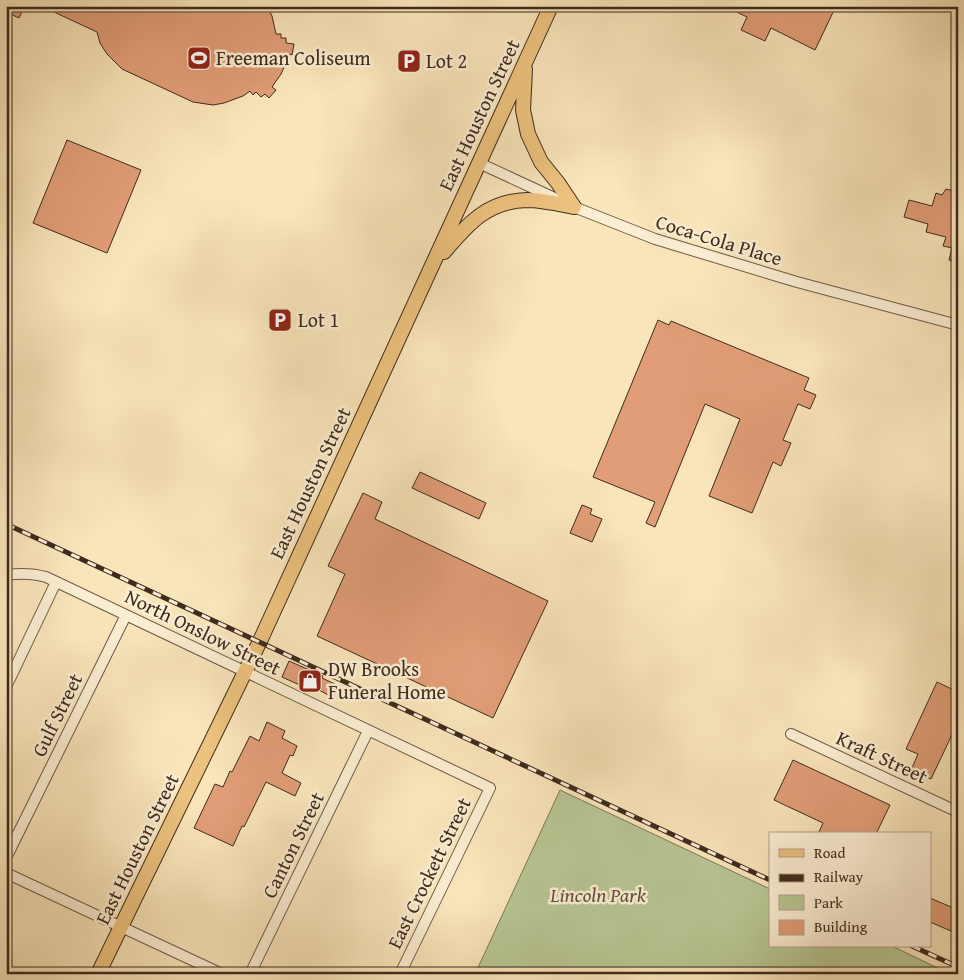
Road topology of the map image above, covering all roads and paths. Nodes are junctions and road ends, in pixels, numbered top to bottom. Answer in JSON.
{"nodes":[{"id":1,"x":551,"y":6,"type":"edge"},
{"id":2,"x":525,"y":64,"type":"junction"},
{"id":3,"x":479,"y":163,"type":"junction"},
{"id":4,"x":574,"y":207,"type":"junction"},
{"id":5,"x":434,"y":264,"type":"junction"},
{"id":6,"x":958,"y":325,"type":"edge"},
{"id":7,"x":6,"y":575,"type":"edge"},
{"id":8,"x":56,"y":582,"type":"junction"},
{"id":9,"x":126,"y":615,"type":"junction"},
{"id":10,"x":245,"y":672,"type":"junction"},
{"id":11,"x":6,"y":687,"type":"edge"},
{"id":12,"x":368,"y":731,"type":"junction"},
{"id":13,"x":791,"y":734,"type":"dead end"},
{"id":14,"x":490,"y":788,"type":"joint"},
{"id":15,"x":958,"y":812,"type":"edge"},
{"id":16,"x":6,"y":858,"type":"edge"},
{"id":17,"x":6,"y":872,"type":"edge"},
{"id":18,"x":121,"y":927,"type":"junction"},
{"id":19,"x":98,"y":974,"type":"edge"},
{"id":20,"x":222,"y":974,"type":"edge"},
{"id":21,"x":250,"y":974,"type":"edge"},
{"id":22,"x":400,"y":974,"type":"edge"}],
"edges":[{"from":1,"to":2,"type":"main road","name":"East Houston Street"},
{"from":2,"to":3,"type":"main road","name":"East Houston Street"},
{"from":2,"to":4,"type":"main road"},
{"from":3,"to":4,"type":"street","name":"Coca-Cola Place"},
{"from":3,"to":5,"type":"main road","name":"East Houston Street"},
{"from":4,"to":5,"type":"main road"},
{"from":4,"to":6,"type":"street","name":"Coca-Cola Place"},
{"from":5,"to":10,"type":"main road","name":"East Houston Street"},
{"from":7,"to":8,"type":"street","name":"North Onslow Street"},
{"from":8,"to":9,"type":"street","name":"North Onslow Street"},
{"from":8,"to":11,"type":"street"},
{"from":9,"to":10,"type":"street","name":"North Onslow Street"},
{"from":9,"to":16,"type":"street","name":"Gulf Street"},
{"from":10,"to":12,"type":"street","name":"North Onslow Street"},
{"from":10,"to":18,"type":"main road","name":"East Houston Street"},
{"from":12,"to":14,"type":"street","name":"North Onslow Street"},
{"from":12,"to":21,"type":"street","name":"Canton Street"},
{"from":13,"to":15,"type":"street","name":"Kraft Street"},
{"from":14,"to":22,"type":"street","name":"East Crockett Street"},
{"from":17,"to":18,"type":"street"},
{"from":18,"to":19,"type":"main road","name":"East Houston Street"},
{"from":18,"to":20,"type":"street"}]}
